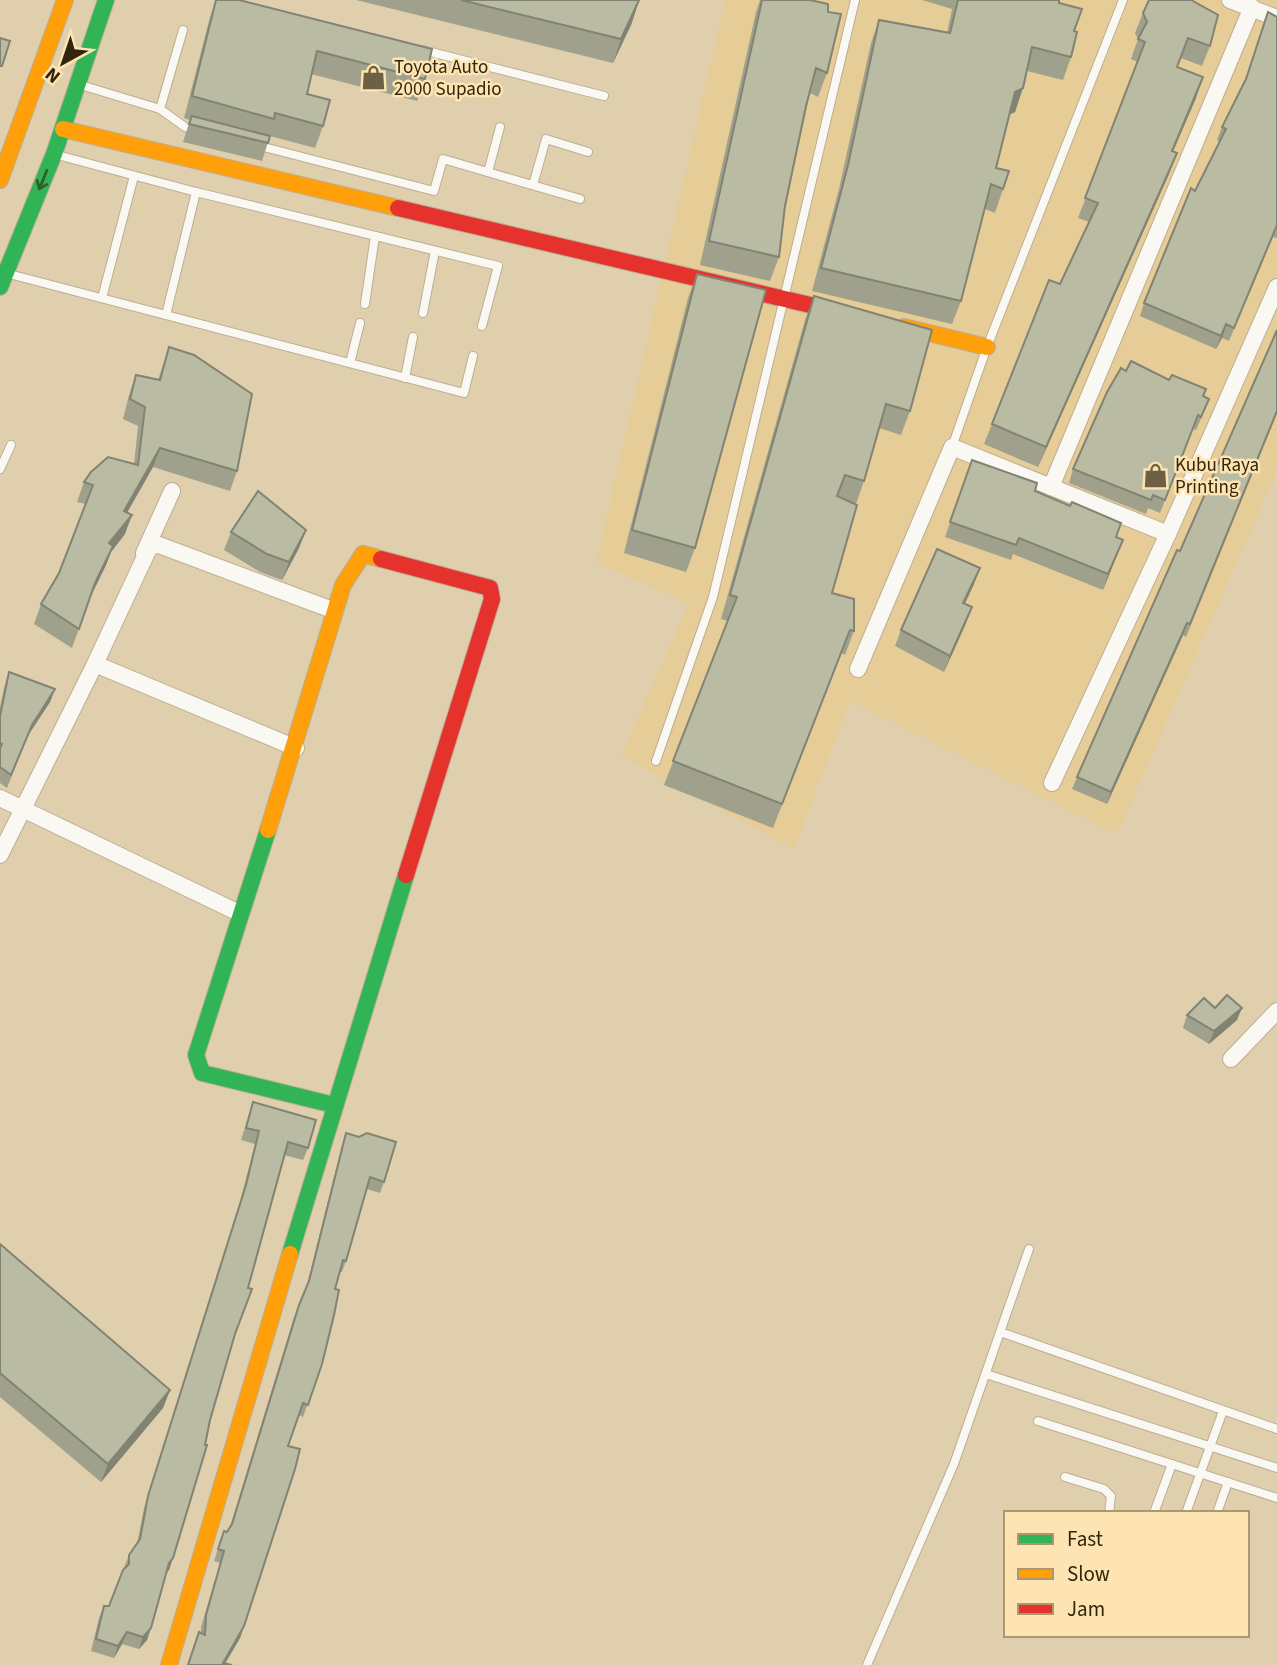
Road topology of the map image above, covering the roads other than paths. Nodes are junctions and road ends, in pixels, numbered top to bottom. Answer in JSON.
{"nodes":[{"id":1,"x":65,"y":0,"type":"edge"},
{"id":2,"x":106,"y":0,"type":"edge"},
{"id":3,"x":855,"y":0,"type":"edge"},
{"id":4,"x":1123,"y":0,"type":"edge"},
{"id":5,"x":1230,"y":0,"type":"edge"},
{"id":6,"x":1252,"y":7,"type":"junction"},
{"id":7,"x":1277,"y":18,"type":"edge"},
{"id":8,"x":183,"y":30,"type":"dead end"},
{"id":9,"x":407,"y":46,"type":"edge"},
{"id":10,"x":78,"y":85,"type":"junction"},
{"id":11,"x":604,"y":96,"type":"dead end"},
{"id":12,"x":160,"y":109,"type":"junction"},
{"id":13,"x":500,"y":127,"type":"dead end"},
{"id":14,"x":63,"y":129,"type":"junction"},
{"id":15,"x":211,"y":134,"type":"edge"},
{"id":16,"x":251,"y":144,"type":"edge"},
{"id":17,"x":588,"y":152,"type":"dead end"},
{"id":18,"x":54,"y":154,"type":"junction"},
{"id":19,"x":488,"y":172,"type":"junction"},
{"id":20,"x":134,"y":176,"type":"junction"},
{"id":21,"x":0,"y":180,"type":"edge"},
{"id":22,"x":533,"y":185,"type":"junction"},
{"id":23,"x":196,"y":192,"type":"junction"},
{"id":24,"x":580,"y":199,"type":"dead end"},
{"id":25,"x":375,"y":236,"type":"junction"},
{"id":26,"x":435,"y":251,"type":"junction"},
{"id":27,"x":3,"y":280,"type":"edge"},
{"id":28,"x":1277,"y":287,"type":"edge"},
{"id":29,"x":102,"y":298,"type":"junction"},
{"id":30,"x":783,"y":298,"type":"junction"},
{"id":31,"x":365,"y":304,"type":"dead end"},
{"id":32,"x":423,"y":313,"type":"dead end"},
{"id":33,"x":851,"y":314,"type":"edge"},
{"id":34,"x":166,"y":315,"type":"junction"},
{"id":35,"x":360,"y":323,"type":"dead end"},
{"id":36,"x":892,"y":324,"type":"edge"},
{"id":37,"x":482,"y":326,"type":"dead end"},
{"id":38,"x":413,"y":337,"type":"dead end"},
{"id":39,"x":987,"y":347,"type":"junction"},
{"id":40,"x":473,"y":356,"type":"dead end"},
{"id":41,"x":350,"y":363,"type":"junction"},
{"id":42,"x":405,"y":378,"type":"junction"},
{"id":43,"x":11,"y":445,"type":"dead end"},
{"id":44,"x":952,"y":447,"type":"junction"},
{"id":45,"x":0,"y":470,"type":"edge"},
{"id":46,"x":1051,"y":487,"type":"junction"},
{"id":47,"x":172,"y":491,"type":"dead end"},
{"id":48,"x":1168,"y":534,"type":"junction"},
{"id":49,"x":143,"y":555,"type":"junction"},
{"id":50,"x":335,"y":611,"type":"junction"},
{"id":51,"x":95,"y":664,"type":"junction"},
{"id":52,"x":858,"y":669,"type":"dead end"},
{"id":53,"x":296,"y":748,"type":"junction"},
{"id":54,"x":656,"y":761,"type":"dead end"},
{"id":55,"x":1052,"y":783,"type":"dead end"},
{"id":56,"x":0,"y":799,"type":"edge"},
{"id":57,"x":23,"y":809,"type":"junction"},
{"id":58,"x":0,"y":855,"type":"edge"},
{"id":59,"x":239,"y":913,"type":"junction"},
{"id":60,"x":1277,"y":1011,"type":"edge"},
{"id":61,"x":1231,"y":1059,"type":"dead end"},
{"id":62,"x":334,"y":1105,"type":"junction"},
{"id":63,"x":1029,"y":1249,"type":"dead end"},
{"id":64,"x":1000,"y":1332,"type":"junction"},
{"id":65,"x":986,"y":1374,"type":"junction"},
{"id":66,"x":1223,"y":1410,"type":"junction"},
{"id":67,"x":1038,"y":1421,"type":"dead end"},
{"id":68,"x":1277,"y":1429,"type":"edge"},
{"id":69,"x":1210,"y":1447,"type":"junction"},
{"id":70,"x":1172,"y":1464,"type":"junction"},
{"id":71,"x":1277,"y":1468,"type":"edge"},
{"id":72,"x":1200,"y":1473,"type":"junction"},
{"id":73,"x":1065,"y":1477,"type":"dead end"},
{"id":74,"x":1228,"y":1482,"type":"junction"},
{"id":75,"x":1277,"y":1499,"type":"edge"},
{"id":76,"x":1110,"y":1511,"type":"edge"},
{"id":77,"x":1155,"y":1511,"type":"edge"},
{"id":78,"x":1187,"y":1511,"type":"edge"},
{"id":79,"x":1218,"y":1511,"type":"edge"},
{"id":80,"x":169,"y":1665,"type":"edge"},
{"id":81,"x":867,"y":1665,"type":"edge"}],
"edges":[{"from":1,"to":21,"type":"main road"},
{"from":2,"to":10,"type":"main road"},
{"from":3,"to":30,"type":"lane"},
{"from":4,"to":39,"type":"lane"},
{"from":5,"to":6,"type":"street"},
{"from":6,"to":7,"type":"street"},
{"from":6,"to":46,"type":"street"},
{"from":8,"to":12,"type":"lane"},
{"from":9,"to":11,"type":"lane"},
{"from":10,"to":12,"type":"lane"},
{"from":10,"to":14,"type":"main road"},
{"from":12,"to":15,"type":"lane"},
{"from":13,"to":19,"type":"lane"},
{"from":14,"to":18,"type":"main road"},
{"from":14,"to":30,"type":"main road"},
{"from":16,"to":19,"type":"lane"},
{"from":17,"to":22,"type":"lane"},
{"from":18,"to":20,"type":"lane"},
{"from":18,"to":27,"type":"main road","one_way":true},
{"from":19,"to":22,"type":"lane"},
{"from":20,"to":23,"type":"lane"},
{"from":20,"to":29,"type":"lane"},
{"from":22,"to":24,"type":"lane"},
{"from":23,"to":25,"type":"lane"},
{"from":23,"to":34,"type":"lane"},
{"from":25,"to":26,"type":"lane"},
{"from":25,"to":31,"type":"lane"},
{"from":26,"to":32,"type":"lane"},
{"from":26,"to":37,"type":"lane"},
{"from":27,"to":29,"type":"lane"},
{"from":28,"to":48,"type":"street"},
{"from":29,"to":34,"type":"lane"},
{"from":30,"to":33,"type":"main road"},
{"from":30,"to":54,"type":"lane"},
{"from":34,"to":41,"type":"lane"},
{"from":35,"to":41,"type":"lane"},
{"from":36,"to":39,"type":"main road"},
{"from":38,"to":42,"type":"lane"},
{"from":39,"to":44,"type":"lane"},
{"from":40,"to":42,"type":"lane"},
{"from":41,"to":42,"type":"lane"},
{"from":43,"to":45,"type":"lane"},
{"from":44,"to":46,"type":"street"},
{"from":44,"to":52,"type":"street"},
{"from":46,"to":48,"type":"street"},
{"from":47,"to":49,"type":"street"},
{"from":48,"to":55,"type":"street"},
{"from":49,"to":50,"type":"street"},
{"from":49,"to":51,"type":"street"},
{"from":50,"to":53,"type":"main road"},
{"from":50,"to":62,"type":"main road"},
{"from":51,"to":53,"type":"street"},
{"from":51,"to":57,"type":"street"},
{"from":53,"to":59,"type":"main road"},
{"from":56,"to":57,"type":"street"},
{"from":57,"to":58,"type":"street"},
{"from":57,"to":59,"type":"street"},
{"from":59,"to":62,"type":"main road"},
{"from":60,"to":61,"type":"street"},
{"from":62,"to":80,"type":"main road"},
{"from":63,"to":64,"type":"lane"},
{"from":64,"to":65,"type":"lane"},
{"from":64,"to":66,"type":"lane"},
{"from":65,"to":69,"type":"lane"},
{"from":65,"to":81,"type":"lane"},
{"from":66,"to":68,"type":"lane"},
{"from":66,"to":69,"type":"lane"},
{"from":67,"to":70,"type":"lane"},
{"from":69,"to":71,"type":"lane"},
{"from":69,"to":72,"type":"lane"},
{"from":70,"to":72,"type":"lane"},
{"from":70,"to":77,"type":"lane"},
{"from":72,"to":74,"type":"lane"},
{"from":72,"to":78,"type":"lane"},
{"from":73,"to":76,"type":"lane"},
{"from":74,"to":75,"type":"lane"},
{"from":74,"to":79,"type":"lane"}]}
